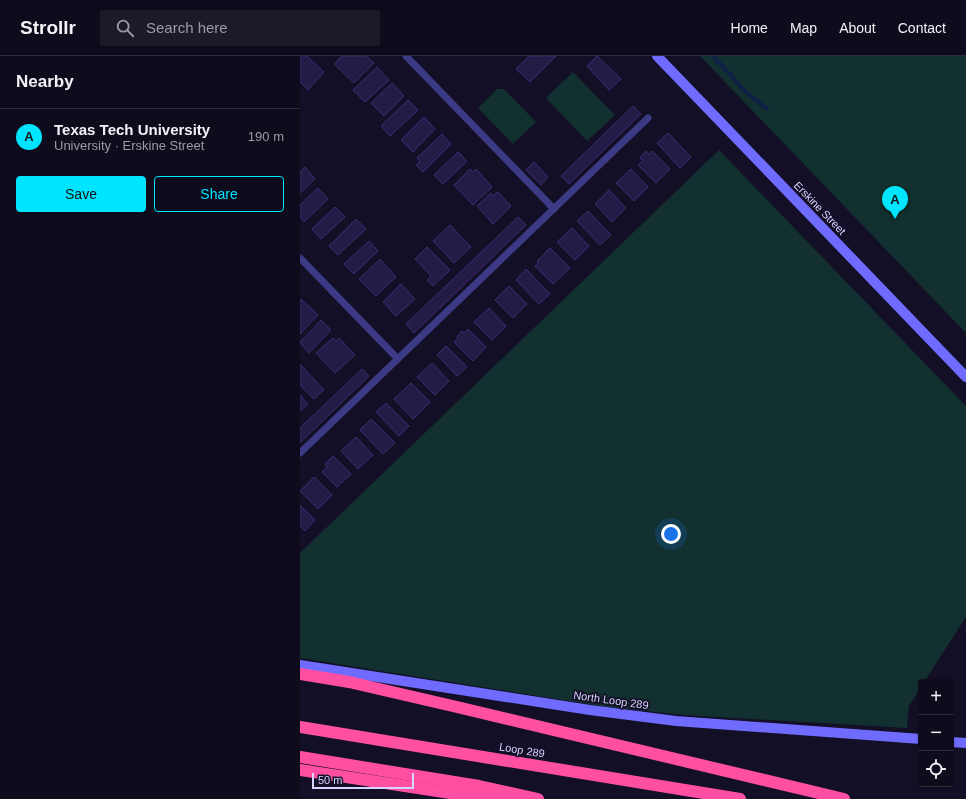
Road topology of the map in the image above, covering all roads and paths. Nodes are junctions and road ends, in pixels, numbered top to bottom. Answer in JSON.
{"nodes":[{"id":1,"x":406,"y":56,"type":"edge"},
{"id":2,"x":657,"y":56,"type":"edge"},
{"id":3,"x":648,"y":118,"type":"dead end"},
{"id":4,"x":554,"y":209,"type":"junction"},
{"id":5,"x":300,"y":258,"type":"edge"},
{"id":6,"x":398,"y":360,"type":"junction"},
{"id":7,"x":966,"y":377,"type":"edge"},
{"id":8,"x":300,"y":453,"type":"edge"},
{"id":9,"x":300,"y":665,"type":"edge"},
{"id":10,"x":300,"y":674,"type":"edge"},
{"id":11,"x":300,"y":727,"type":"edge"},
{"id":12,"x":918,"y":739,"type":"edge"},
{"id":13,"x":954,"y":742,"type":"edge"},
{"id":14,"x":966,"y":743,"type":"edge"},
{"id":15,"x":300,"y":757,"type":"edge"},
{"id":16,"x":300,"y":770,"type":"edge"},
{"id":17,"x":533,"y":798,"type":"edge"},
{"id":18,"x":740,"y":799,"type":"edge"},
{"id":19,"x":844,"y":799,"type":"edge"}],
"edges":[{"from":1,"to":4,"type":"lane"},
{"from":2,"to":7,"type":"main road","name":"Erskine Street"},
{"from":3,"to":4,"type":"lane"},
{"from":4,"to":6,"type":"lane"},
{"from":5,"to":6,"type":"lane"},
{"from":6,"to":8,"type":"lane"},
{"from":9,"to":12,"type":"main road","name":"North Loop 289"},
{"from":10,"to":19,"type":"highway"},
{"from":11,"to":18,"type":"highway","name":"Loop 289"},
{"from":13,"to":14,"type":"main road"},
{"from":15,"to":17,"type":"highway"},
{"from":16,"to":17,"type":"highway"}]}
